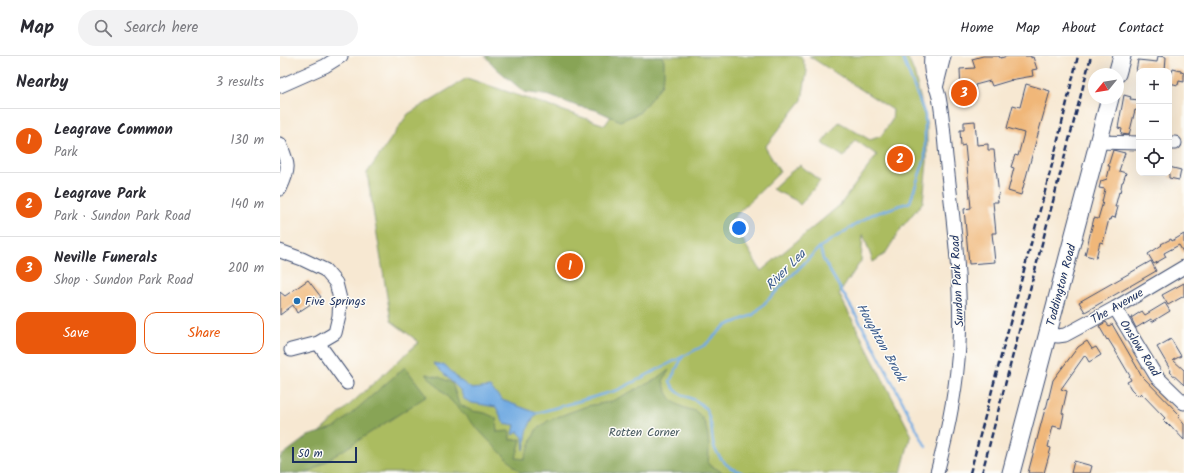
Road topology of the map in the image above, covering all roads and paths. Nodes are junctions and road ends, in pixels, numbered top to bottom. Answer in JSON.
{"nodes":[{"id":1,"x":341,"y":56,"type":"edge"},
{"id":2,"x":931,"y":56,"type":"edge"},
{"id":3,"x":944,"y":56,"type":"edge"},
{"id":4,"x":1122,"y":56,"type":"edge"},
{"id":5,"x":1119,"y":68,"type":"edge"},
{"id":6,"x":280,"y":86,"type":"edge"},
{"id":7,"x":936,"y":88,"type":"junction"},
{"id":8,"x":1108,"y":104,"type":"edge"},
{"id":9,"x":1098,"y":142,"type":"junction"},
{"id":10,"x":1136,"y":143,"type":"edge"},
{"id":11,"x":280,"y":144,"type":"edge"},
{"id":12,"x":280,"y":189,"type":"edge"},
{"id":13,"x":280,"y":251,"type":"edge"},
{"id":14,"x":1184,"y":267,"type":"edge"},
{"id":15,"x":1115,"y":308,"type":"junction"},
{"id":16,"x":1048,"y":335,"type":"junction"},
{"id":17,"x":318,"y":344,"type":"junction"},
{"id":18,"x":291,"y":350,"type":"dead end"},
{"id":19,"x":347,"y":383,"type":"dead end"},
{"id":20,"x":1184,"y":403,"type":"edge"},
{"id":21,"x":937,"y":473,"type":"edge"},
{"id":22,"x":1011,"y":473,"type":"edge"}],
"edges":[{"from":1,"to":6,"type":"street"},
{"from":2,"to":7,"type":"street","name":"Sundon Park Road"},
{"from":3,"to":7,"type":"street","name":"Sundon Park Road"},
{"from":4,"to":5,"type":"main road"},
{"from":7,"to":21,"type":"street","name":"Sundon Park Road"},
{"from":8,"to":9,"type":"main road","name":"Toddington Road"},
{"from":9,"to":10,"type":"street"},
{"from":9,"to":16,"type":"main road","name":"Toddington Road"},
{"from":11,"to":12,"type":"street"},
{"from":13,"to":17,"type":"street"},
{"from":14,"to":15,"type":"street","name":"The Avenue"},
{"from":15,"to":16,"type":"street","name":"The Avenue"},
{"from":15,"to":20,"type":"street","name":"Onslow Road"},
{"from":16,"to":22,"type":"main road","name":"Toddington Road"},
{"from":17,"to":18,"type":"street"},
{"from":17,"to":19,"type":"street"}]}
